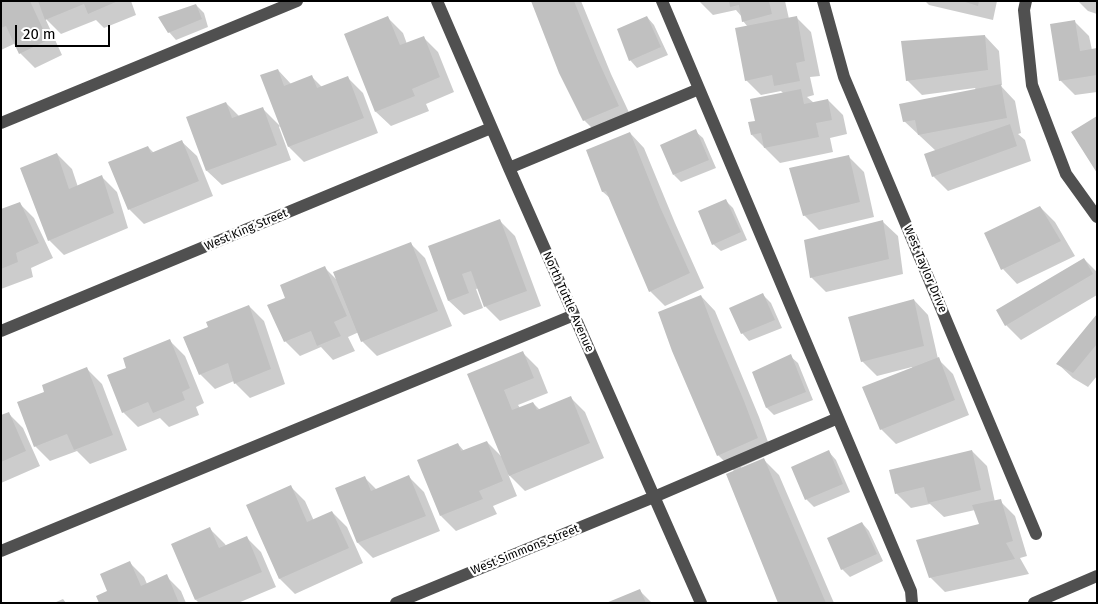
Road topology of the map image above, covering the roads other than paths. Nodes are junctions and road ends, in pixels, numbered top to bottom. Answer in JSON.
{"nodes":[{"id":1,"x":297,"y":1,"type":"edge"},
{"id":2,"x":437,"y":1,"type":"edge"},
{"id":3,"x":662,"y":1,"type":"edge"},
{"id":4,"x":823,"y":1,"type":"edge"},
{"id":5,"x":1026,"y":1,"type":"edge"},
{"id":6,"x":699,"y":89,"type":"junction"},
{"id":7,"x":1,"y":123,"type":"edge"},
{"id":8,"x":491,"y":128,"type":"junction"},
{"id":9,"x":509,"y":168,"type":"junction"},
{"id":10,"x":1097,"y":217,"type":"edge"},
{"id":11,"x":574,"y":315,"type":"junction"},
{"id":12,"x":1,"y":332,"type":"edge"},
{"id":13,"x":838,"y":418,"type":"junction"},
{"id":14,"x":654,"y":497,"type":"junction"},
{"id":15,"x":1036,"y":534,"type":"dead end"},
{"id":16,"x":1,"y":551,"type":"edge"},
{"id":17,"x":1097,"y":576,"type":"edge"},
{"id":18,"x":396,"y":603,"type":"edge"},
{"id":19,"x":701,"y":603,"type":"edge"},
{"id":20,"x":912,"y":603,"type":"edge"},
{"id":21,"x":1034,"y":603,"type":"edge"}],
"edges":[{"from":1,"to":7,"type":"street"},
{"from":2,"to":8,"type":"street","name":"North Tuttle Avenue"},
{"from":3,"to":6,"type":"street"},
{"from":4,"to":15,"type":"street","name":"West Taylor Drive"},
{"from":5,"to":10,"type":"street"},
{"from":6,"to":9,"type":"street"},
{"from":6,"to":13,"type":"street"},
{"from":8,"to":9,"type":"street","name":"North Tuttle Avenue"},
{"from":8,"to":12,"type":"street","name":"West King Street"},
{"from":9,"to":11,"type":"street","name":"North Tuttle Avenue"},
{"from":11,"to":14,"type":"street","name":"North Tuttle Avenue"},
{"from":11,"to":16,"type":"street"},
{"from":13,"to":14,"type":"street","name":"West Simmons Street"},
{"from":13,"to":20,"type":"street"},
{"from":14,"to":18,"type":"street","name":"West Simmons Street"},
{"from":14,"to":19,"type":"street","name":"North Tuttle Avenue"},
{"from":17,"to":21,"type":"street"}]}
